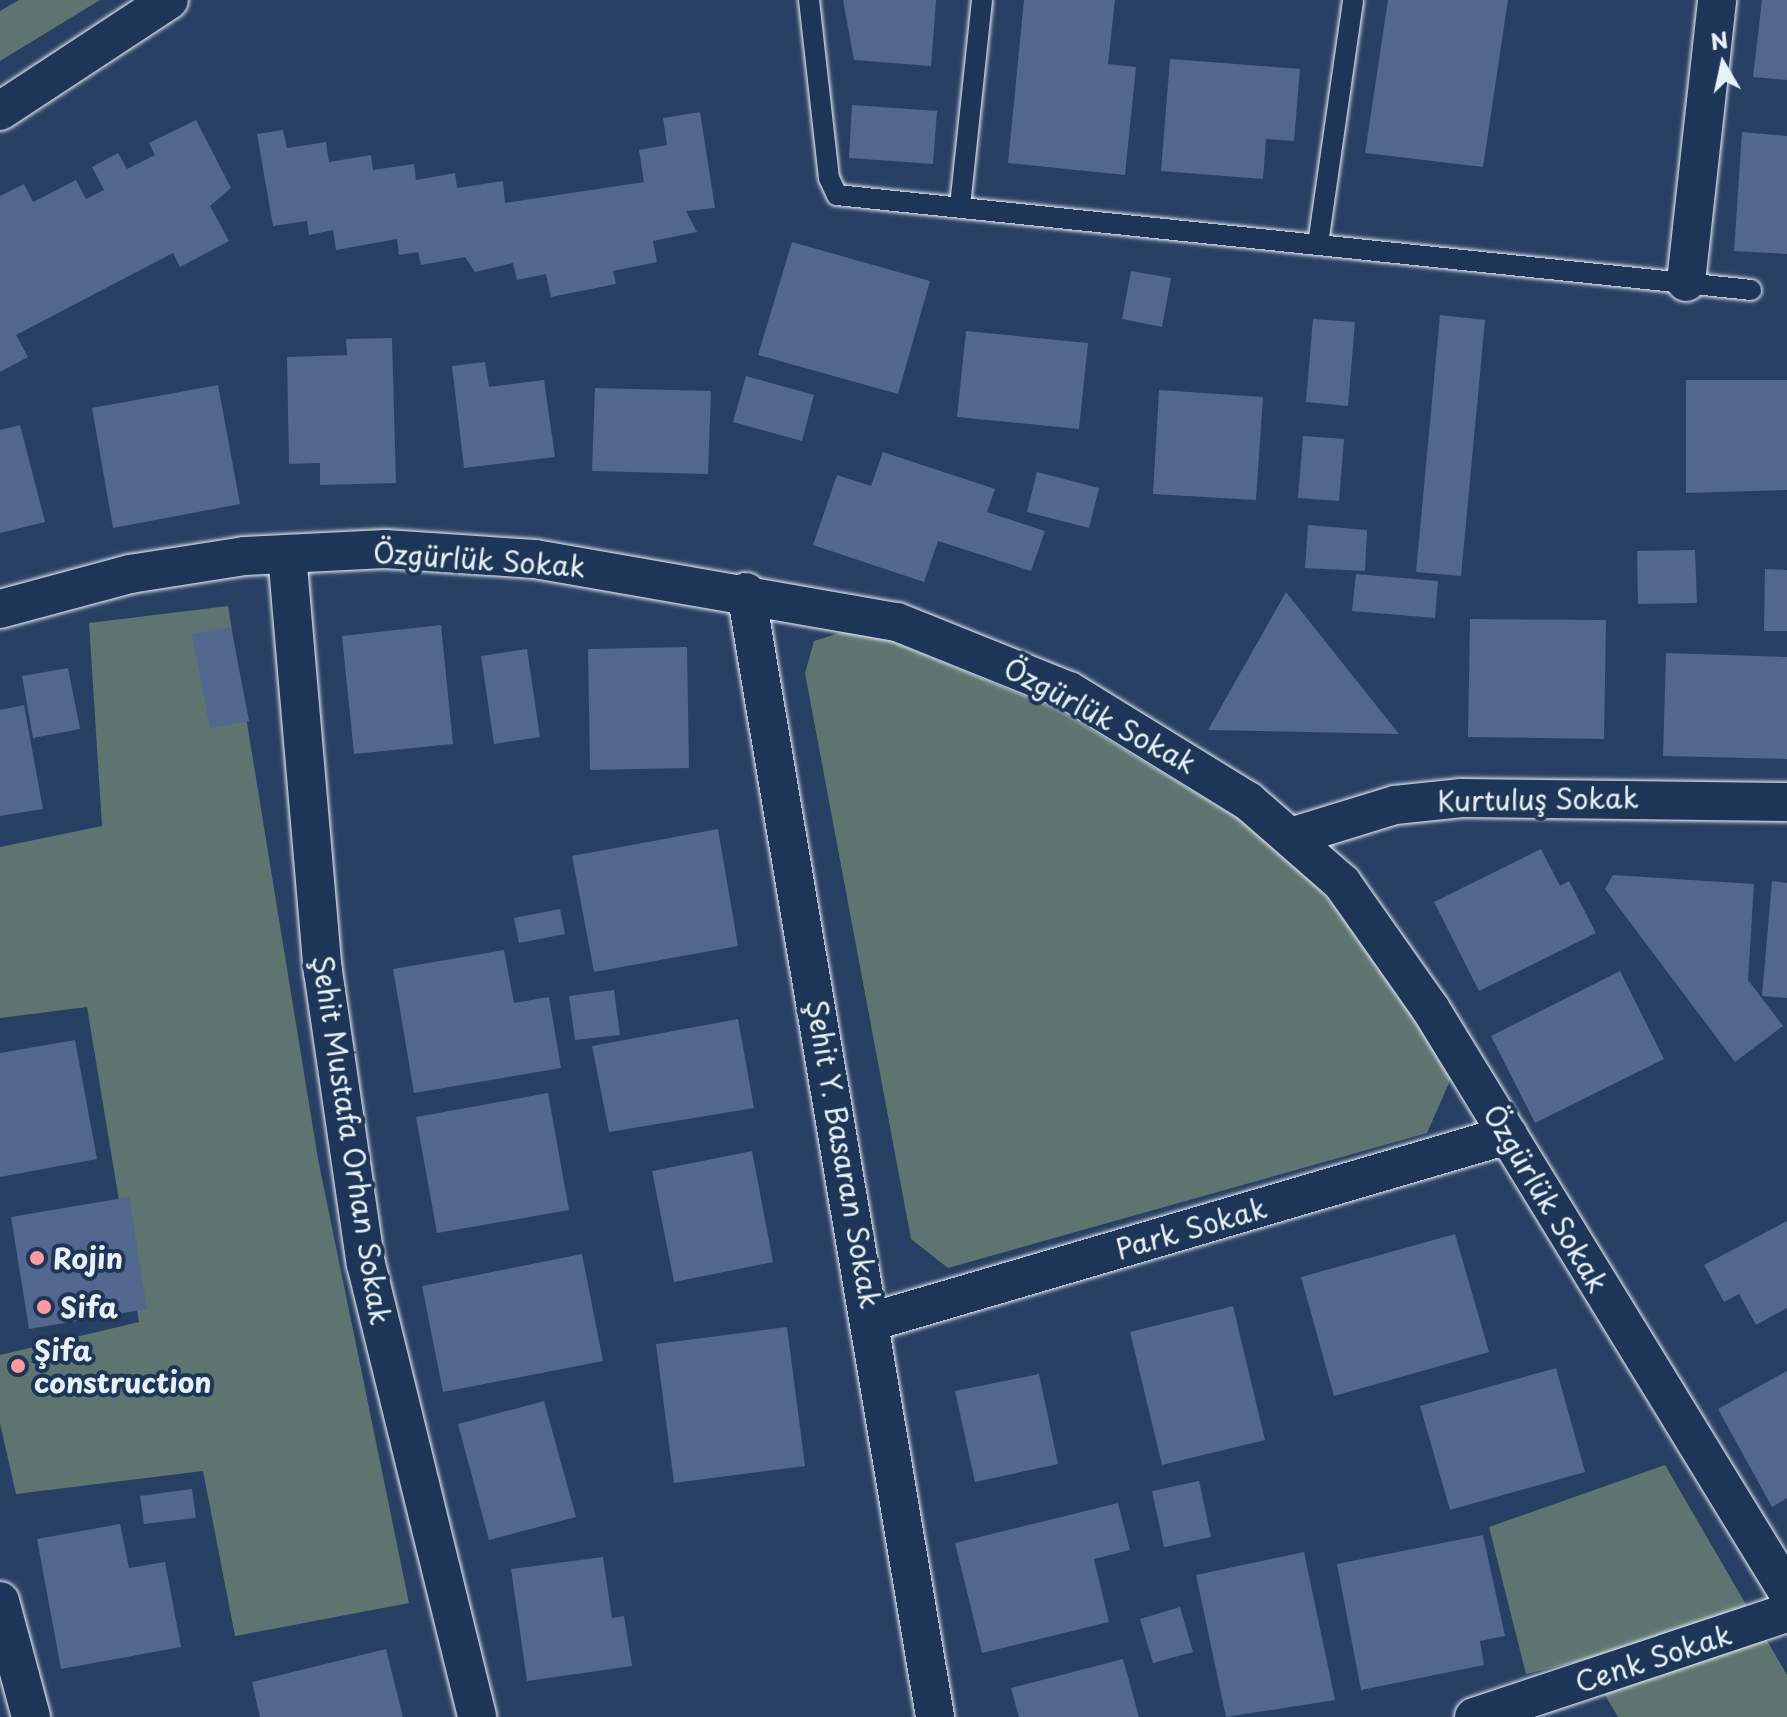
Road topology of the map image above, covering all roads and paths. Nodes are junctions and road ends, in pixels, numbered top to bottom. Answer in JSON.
{"nodes":[{"id":1,"x":169,"y":0,"type":"edge"},
{"id":2,"x":809,"y":0,"type":"edge"},
{"id":3,"x":982,"y":0,"type":"edge"},
{"id":4,"x":1353,"y":0,"type":"edge"},
{"id":5,"x":1717,"y":0,"type":"edge"},
{"id":6,"x":0,"y":111,"type":"edge"},
{"id":7,"x":960,"y":206,"type":"junction"},
{"id":8,"x":1318,"y":244,"type":"junction"},
{"id":9,"x":1686,"y":282,"type":"junction"},
{"id":10,"x":1751,"y":290,"type":"dead end"},
{"id":11,"x":287,"y":554,"type":"junction"},
{"id":12,"x":746,"y":592,"type":"junction"},
{"id":13,"x":0,"y":609,"type":"edge"},
{"id":14,"x":1787,"y":802,"type":"edge"},
{"id":15,"x":1294,"y":836,"type":"junction"},
{"id":16,"x":1508,"y":1135,"type":"junction"},
{"id":17,"x":874,"y":1321,"type":"junction"},
{"id":18,"x":1787,"y":1591,"type":"edge"},
{"id":19,"x":0,"y":1601,"type":"edge"},
{"id":20,"x":1787,"y":1613,"type":"edge"},
{"id":21,"x":31,"y":1717,"type":"edge"},
{"id":22,"x":477,"y":1717,"type":"edge"},
{"id":23,"x":935,"y":1717,"type":"edge"},
{"id":24,"x":1474,"y":1717,"type":"edge"}],
"edges":[{"from":1,"to":6,"type":"street"},
{"from":2,"to":7,"type":"lane"},
{"from":3,"to":7,"type":"lane"},
{"from":4,"to":8,"type":"lane"},
{"from":5,"to":9,"type":"street"},
{"from":7,"to":8,"type":"lane"},
{"from":8,"to":9,"type":"lane"},
{"from":9,"to":10,"type":"lane"},
{"from":11,"to":12,"type":"street","name":"Özgürlük Sokak"},
{"from":11,"to":13,"type":"street","name":"Özgürlük Sokak"},
{"from":11,"to":22,"type":"street","name":"Şehit Mustafa Orhan Sokak"},
{"from":12,"to":15,"type":"street","name":"Özgürlük Sokak"},
{"from":12,"to":17,"type":"street","name":"Şehit Y. Basaran Sokak"},
{"from":14,"to":15,"type":"street","name":"Kurtuluş Sokak"},
{"from":15,"to":16,"type":"street","name":"Özgürlük Sokak"},
{"from":16,"to":17,"type":"street","name":"Park Sokak"},
{"from":16,"to":18,"type":"street","name":"Özgürlük Sokak"},
{"from":17,"to":23,"type":"street","name":"Şehit Y. Basaran Sokak"},
{"from":19,"to":21,"type":"street"},
{"from":20,"to":24,"type":"street","name":"Cenk Sokak"}]}
